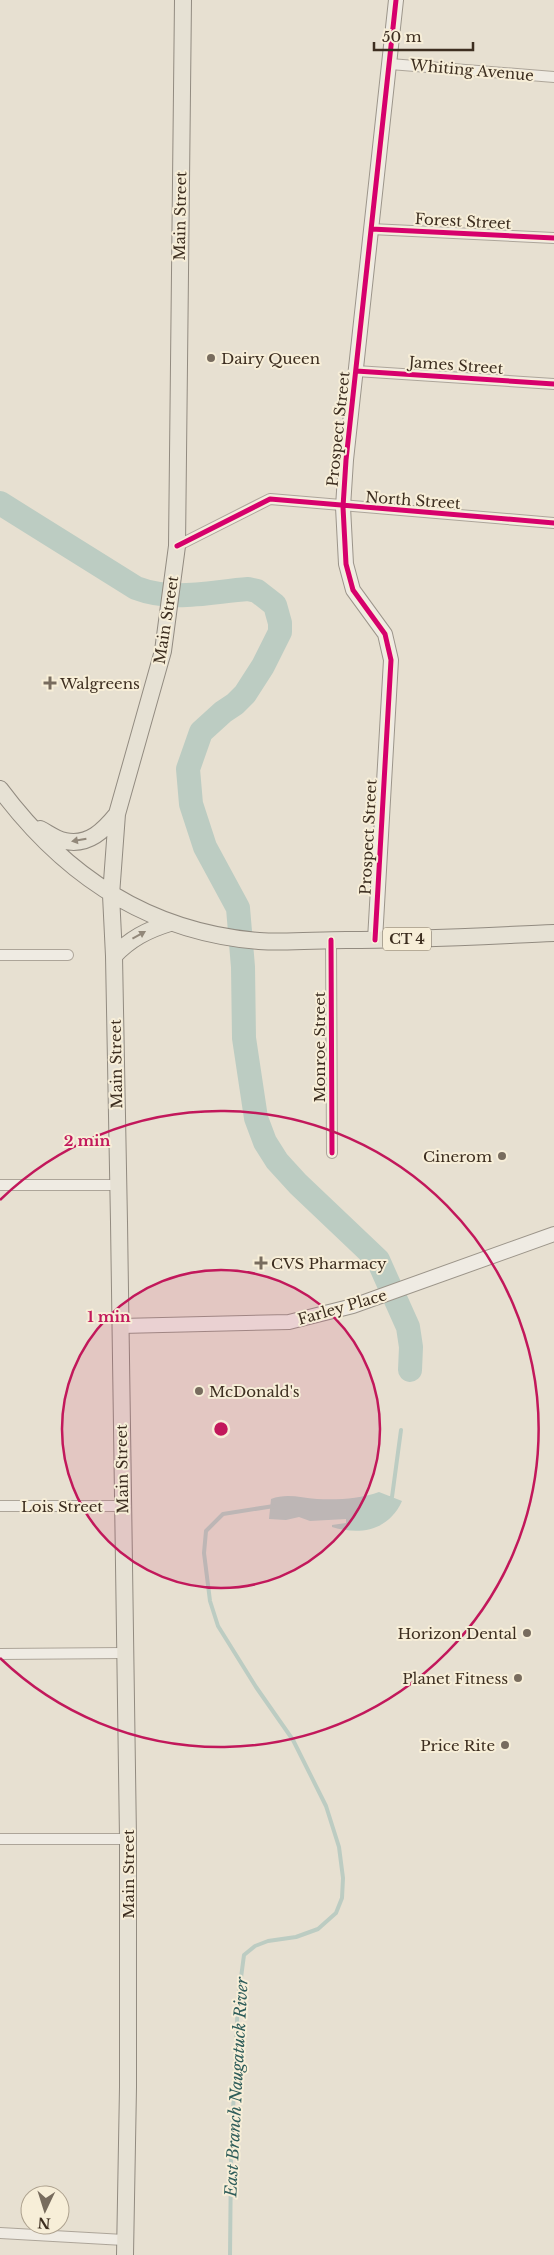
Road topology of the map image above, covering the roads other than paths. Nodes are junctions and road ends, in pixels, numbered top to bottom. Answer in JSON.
{"nodes":[{"id":1,"x":183,"y":0,"type":"edge"},
{"id":2,"x":396,"y":0,"type":"edge"},
{"id":3,"x":390,"y":64,"type":"junction"},
{"id":4,"x":554,"y":77,"type":"edge"},
{"id":5,"x":371,"y":229,"type":"junction"},
{"id":6,"x":554,"y":238,"type":"edge"},
{"id":7,"x":356,"y":371,"type":"junction"},
{"id":8,"x":554,"y":384,"type":"edge"},
{"id":9,"x":343,"y":507,"type":"junction"},
{"id":10,"x":554,"y":523,"type":"edge"},
{"id":11,"x":177,"y":546,"type":"junction"},
{"id":12,"x":0,"y":789,"type":"edge"},
{"id":13,"x":117,"y":814,"type":"junction"},
{"id":14,"x":24,"y":821,"type":"junction"},
{"id":15,"x":111,"y":895,"type":"junction"},
{"id":16,"x":170,"y":923,"type":"junction"},
{"id":17,"x":554,"y":934,"type":"edge"},
{"id":18,"x":331,"y":940,"type":"junction"},
{"id":19,"x":375,"y":940,"type":"junction"},
{"id":20,"x":0,"y":954,"type":"edge"},
{"id":21,"x":68,"y":955,"type":"dead end"},
{"id":22,"x":114,"y":956,"type":"junction"},
{"id":23,"x":332,"y":1153,"type":"dead end"},
{"id":24,"x":0,"y":1185,"type":"edge"},
{"id":25,"x":118,"y":1185,"type":"junction"},
{"id":26,"x":554,"y":1234,"type":"edge"},
{"id":27,"x":121,"y":1326,"type":"junction"},
{"id":28,"x":0,"y":1506,"type":"edge"},
{"id":29,"x":123,"y":1506,"type":"junction"},
{"id":30,"x":124,"y":1653,"type":"junction"},
{"id":31,"x":0,"y":1654,"type":"edge"},
{"id":32,"x":0,"y":1839,"type":"edge"},
{"id":33,"x":128,"y":1839,"type":"junction"},
{"id":34,"x":0,"y":2233,"type":"edge"},
{"id":35,"x":124,"y":2247,"type":"edge"}],
"edges":[{"from":1,"to":11,"type":"main road","name":"Main Street"},
{"from":2,"to":3,"type":"main road","name":"Prospect Street"},
{"from":3,"to":4,"type":"street","name":"Whiting Avenue"},
{"from":3,"to":5,"type":"main road","name":"Prospect Street"},
{"from":5,"to":6,"type":"street","name":"Forest Street"},
{"from":5,"to":7,"type":"main road","name":"Prospect Street"},
{"from":7,"to":8,"type":"street","name":"James Street"},
{"from":7,"to":9,"type":"main road","name":"Prospect Street"},
{"from":9,"to":10,"type":"street","name":"North Street"},
{"from":9,"to":11,"type":"street","name":"North Street"},
{"from":9,"to":19,"type":"main road","name":"Prospect Street"},
{"from":11,"to":13,"type":"main road","name":"Main Street"},
{"from":12,"to":14,"type":"main road","number":"CT 4"},
{"from":13,"to":14,"type":"main road","one_way":true},
{"from":13,"to":15,"type":"main road","name":"Main Street"},
{"from":14,"to":15,"type":"main road","number":"CT 4"},
{"from":15,"to":16,"type":"main road","number":"CT 4"},
{"from":15,"to":22,"type":"main road","name":"Main Street"},
{"from":16,"to":18,"type":"main road","number":"CT 4"},
{"from":22,"to":16,"type":"main road","one_way":true},
{"from":17,"to":19,"type":"main road","number":"CT 4"},
{"from":18,"to":19,"type":"main road","number":"CT 4"},
{"from":18,"to":23,"type":"street","name":"Monroe Street"},
{"from":20,"to":21,"type":"street"},
{"from":22,"to":25,"type":"main road","name":"Main Street"},
{"from":24,"to":25,"type":"street"},
{"from":25,"to":27,"type":"main road","name":"Main Street"},
{"from":26,"to":27,"type":"main road","name":"Farley Place"},
{"from":27,"to":29,"type":"main road","name":"Main Street"},
{"from":28,"to":29,"type":"street","name":"Lois Street"},
{"from":29,"to":30,"type":"main road","name":"Main Street"},
{"from":30,"to":31,"type":"street"},
{"from":30,"to":33,"type":"main road","name":"Main Street"},
{"from":32,"to":33,"type":"street"},
{"from":33,"to":35,"type":"main road","name":"Main Street"},
{"from":34,"to":35,"type":"street"}]}
